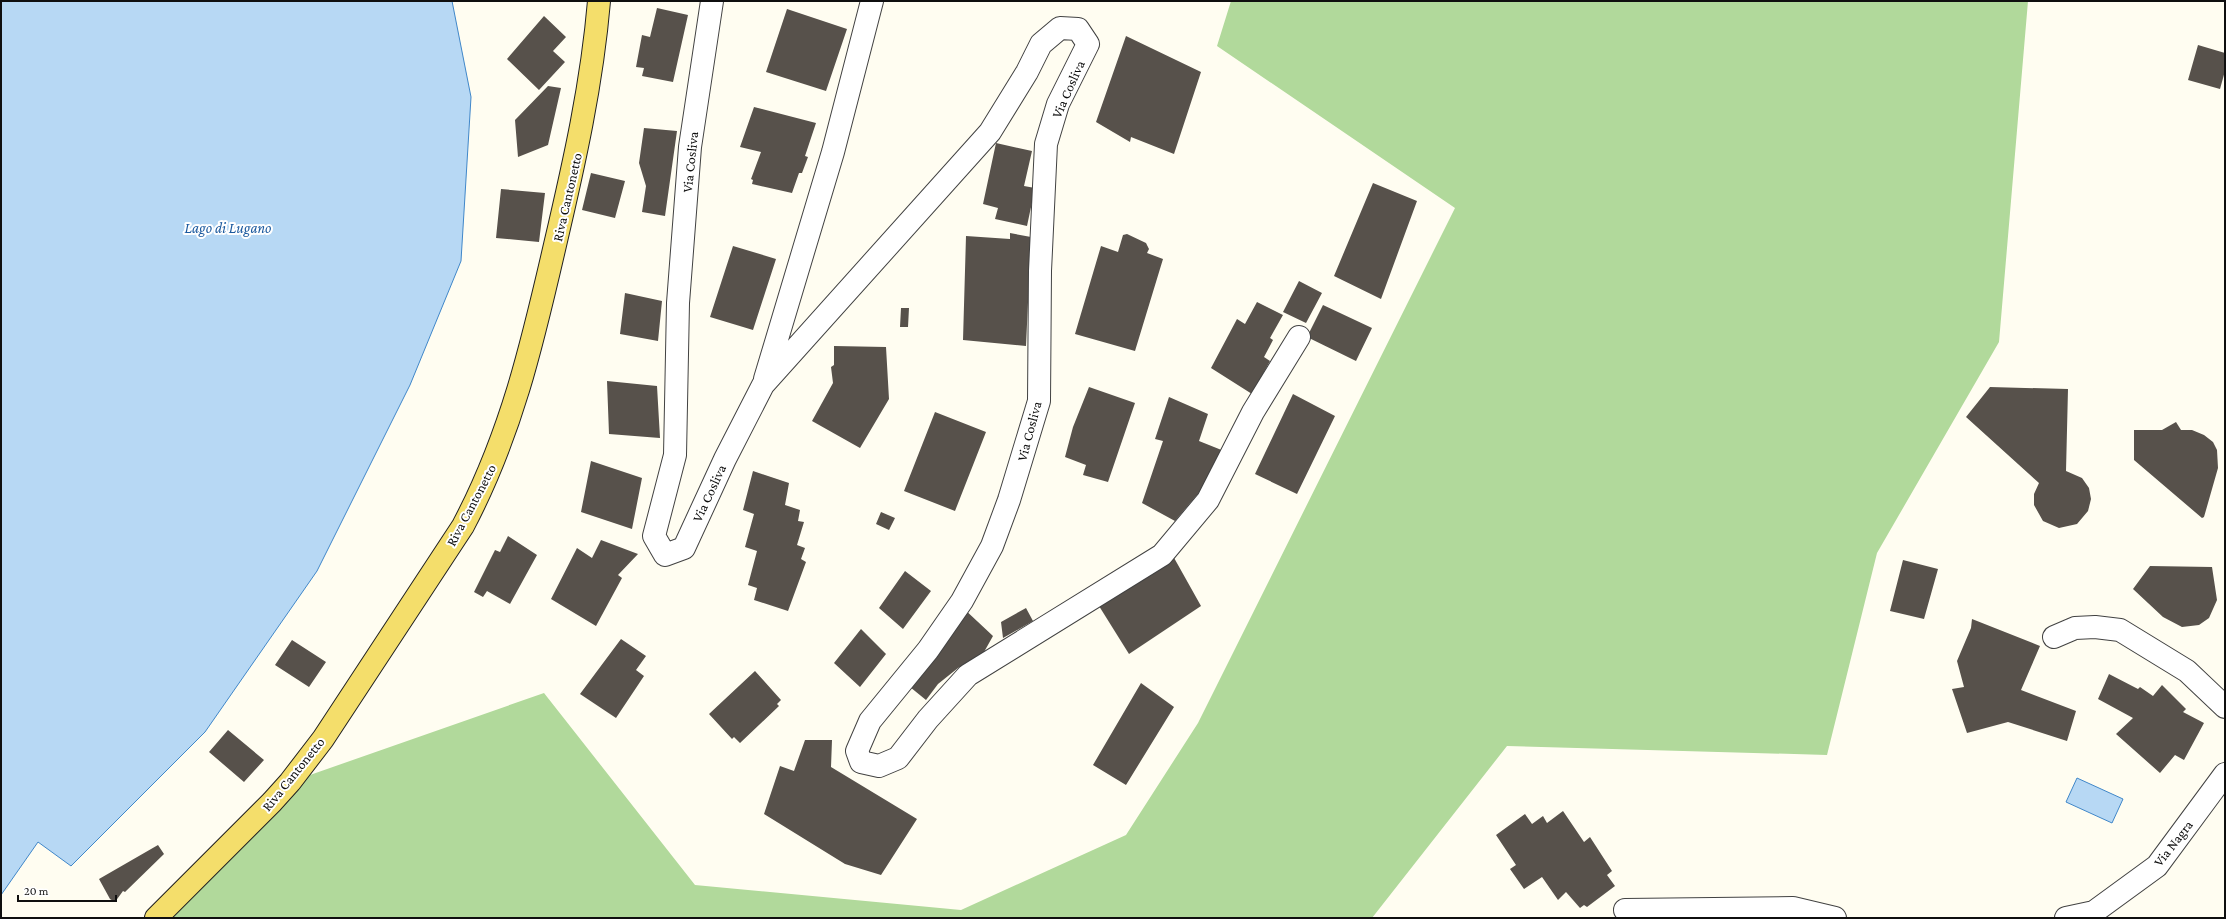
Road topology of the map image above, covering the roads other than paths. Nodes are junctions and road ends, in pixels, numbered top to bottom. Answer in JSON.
{"nodes":[{"id":1,"x":599,"y":1,"type":"edge"},
{"id":2,"x":712,"y":1,"type":"edge"},
{"id":3,"x":872,"y":1,"type":"edge"},
{"id":4,"x":1299,"y":337,"type":"dead end"},
{"id":5,"x":763,"y":385,"type":"junction"},
{"id":6,"x":2054,"y":638,"type":"dead end"},
{"id":7,"x":2225,"y":707,"type":"edge"},
{"id":8,"x":2225,"y":774,"type":"edge"},
{"id":9,"x":1625,"y":910,"type":"dead end"},
{"id":10,"x":156,"y":918,"type":"edge"},
{"id":11,"x":1834,"y":918,"type":"edge"},
{"id":12,"x":2066,"y":918,"type":"edge"}],
"edges":[{"from":1,"to":10,"type":"main road","name":"Riva Cantonetto"},
{"from":2,"to":5,"type":"street","name":"Via Cosliva"},
{"from":3,"to":5,"type":"street"},
{"from":4,"to":5,"type":"street","name":"Via Cosliva"},
{"from":6,"to":7,"type":"street"},
{"from":8,"to":12,"type":"street","name":"Via Nagra"},
{"from":9,"to":11,"type":"street"}]}
